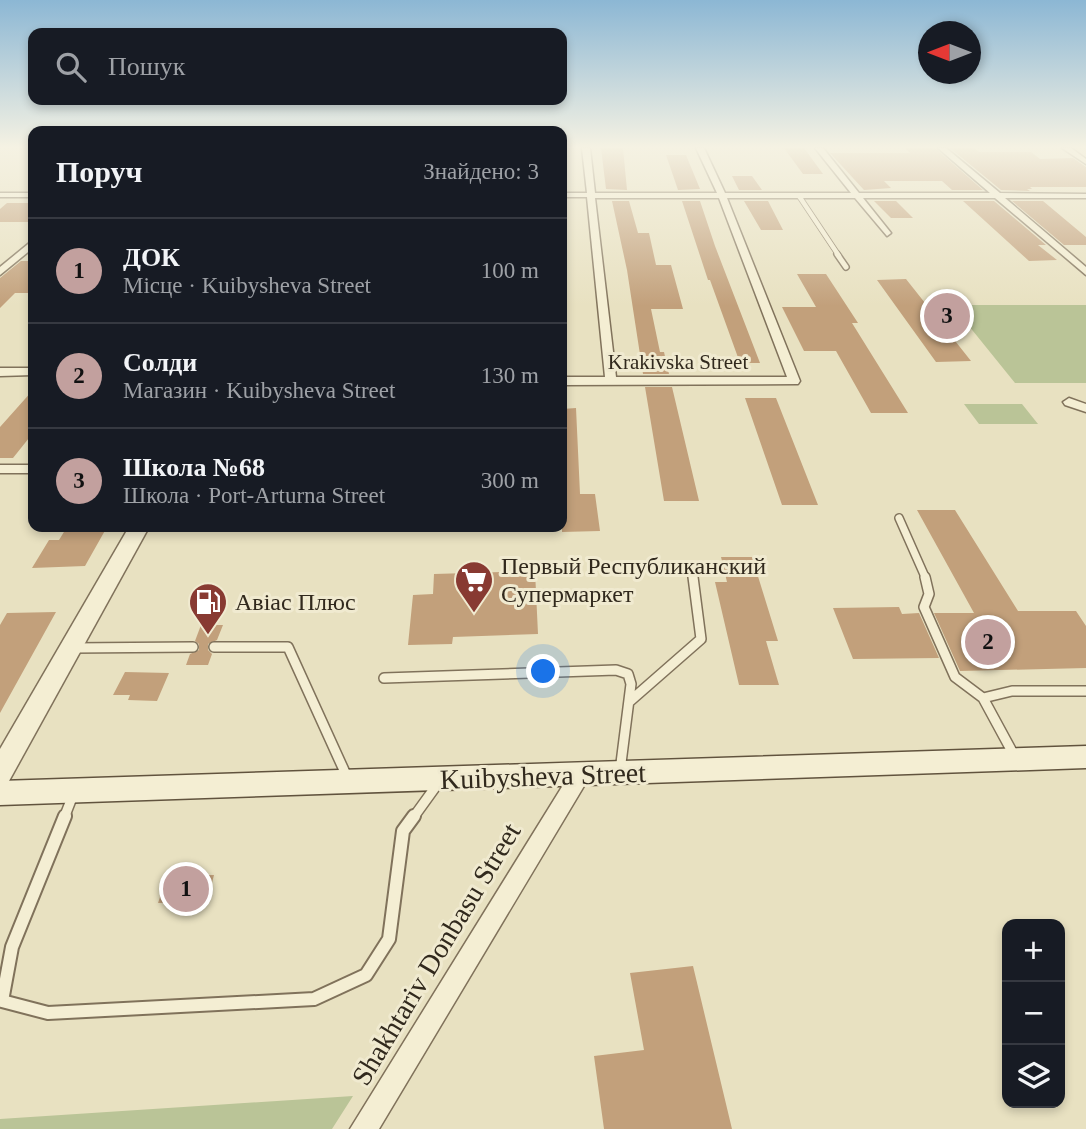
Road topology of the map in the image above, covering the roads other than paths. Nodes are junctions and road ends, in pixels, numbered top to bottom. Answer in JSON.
{"nodes":[{"id":1,"x":592,"y":201,"type":"edge"},
{"id":2,"x":724,"y":201,"type":"edge"},
{"id":3,"x":802,"y":201,"type":"edge"},
{"id":4,"x":862,"y":201,"type":"edge"},
{"id":5,"x":1004,"y":201,"type":"edge"},
{"id":6,"x":887,"y":233,"type":"dead end"},
{"id":7,"x":28,"y":247,"type":"edge"},
{"id":8,"x":846,"y":267,"type":"dead end"},
{"id":9,"x":2,"y":269,"type":"edge"},
{"id":10,"x":1086,"y":272,"type":"edge"},
{"id":11,"x":0,"y":372,"type":"edge"},
{"id":12,"x":28,"y":372,"type":"edge"},
{"id":13,"x":567,"y":381,"type":"edge"},
{"id":14,"x":611,"y":382,"type":"junction"},
{"id":15,"x":1069,"y":402,"type":"dead end"},
{"id":16,"x":1086,"y":408,"type":"edge"},
{"id":17,"x":0,"y":469,"type":"edge"},
{"id":18,"x":28,"y":469,"type":"edge"},
{"id":19,"x":900,"y":518,"type":"dead end"},
{"id":20,"x":136,"y":532,"type":"edge"},
{"id":21,"x":692,"y":568,"type":"dead end"},
{"id":22,"x":193,"y":647,"type":"dead end"},
{"id":23,"x":214,"y":647,"type":"dead end"},
{"id":24,"x":71,"y":648,"type":"junction"},
{"id":25,"x":384,"y":678,"type":"dead end"},
{"id":26,"x":1086,"y":691,"type":"edge"},
{"id":27,"x":983,"y":698,"type":"junction"},
{"id":28,"x":629,"y":702,"type":"junction"},
{"id":29,"x":1086,"y":757,"type":"edge"},
{"id":30,"x":1017,"y":759,"type":"junction"},
{"id":31,"x":0,"y":773,"type":"edge"},
{"id":32,"x":619,"y":774,"type":"junction"},
{"id":33,"x":580,"y":775,"type":"junction"},
{"id":34,"x":441,"y":779,"type":"junction"},
{"id":35,"x":349,"y":782,"type":"junction"},
{"id":36,"x":75,"y":790,"type":"junction"},
{"id":37,"x":0,"y":793,"type":"edge"},
{"id":38,"x":364,"y":1129,"type":"edge"}],
"edges":[{"from":1,"to":14,"type":"street"},
{"from":2,"to":14,"type":"street","name":"Krakivska Street"},
{"from":3,"to":8,"type":"lane"},
{"from":4,"to":6,"type":"street"},
{"from":5,"to":10,"type":"street"},
{"from":7,"to":9,"type":"street"},
{"from":11,"to":12,"type":"street"},
{"from":13,"to":14,"type":"street","name":"Krakivska Street"},
{"from":15,"to":16,"type":"street"},
{"from":17,"to":18,"type":"street"},
{"from":19,"to":27,"type":"lane"},
{"from":20,"to":24,"type":"street"},
{"from":21,"to":28,"type":"lane"},
{"from":22,"to":24,"type":"lane"},
{"from":23,"to":35,"type":"lane"},
{"from":24,"to":31,"type":"street"},
{"from":25,"to":28,"type":"lane"},
{"from":26,"to":27,"type":"lane"},
{"from":27,"to":30,"type":"lane"},
{"from":28,"to":32,"type":"lane"},
{"from":29,"to":30,"type":"main road","name":"Kuibysheva Street"},
{"from":30,"to":32,"type":"main road","name":"Kuibysheva Street"},
{"from":32,"to":33,"type":"main road","name":"Kuibysheva Street"},
{"from":33,"to":34,"type":"main road","name":"Kuibysheva Street"},
{"from":33,"to":38,"type":"street","name":"Shakhtariv Donbasu Street"},
{"from":34,"to":35,"type":"main road","name":"Kuibysheva Street"},
{"from":34,"to":36,"type":"lane"},
{"from":35,"to":36,"type":"main road","name":"Kuibysheva Street"},
{"from":36,"to":37,"type":"main road","name":"Kuibysheva Street"}]}
